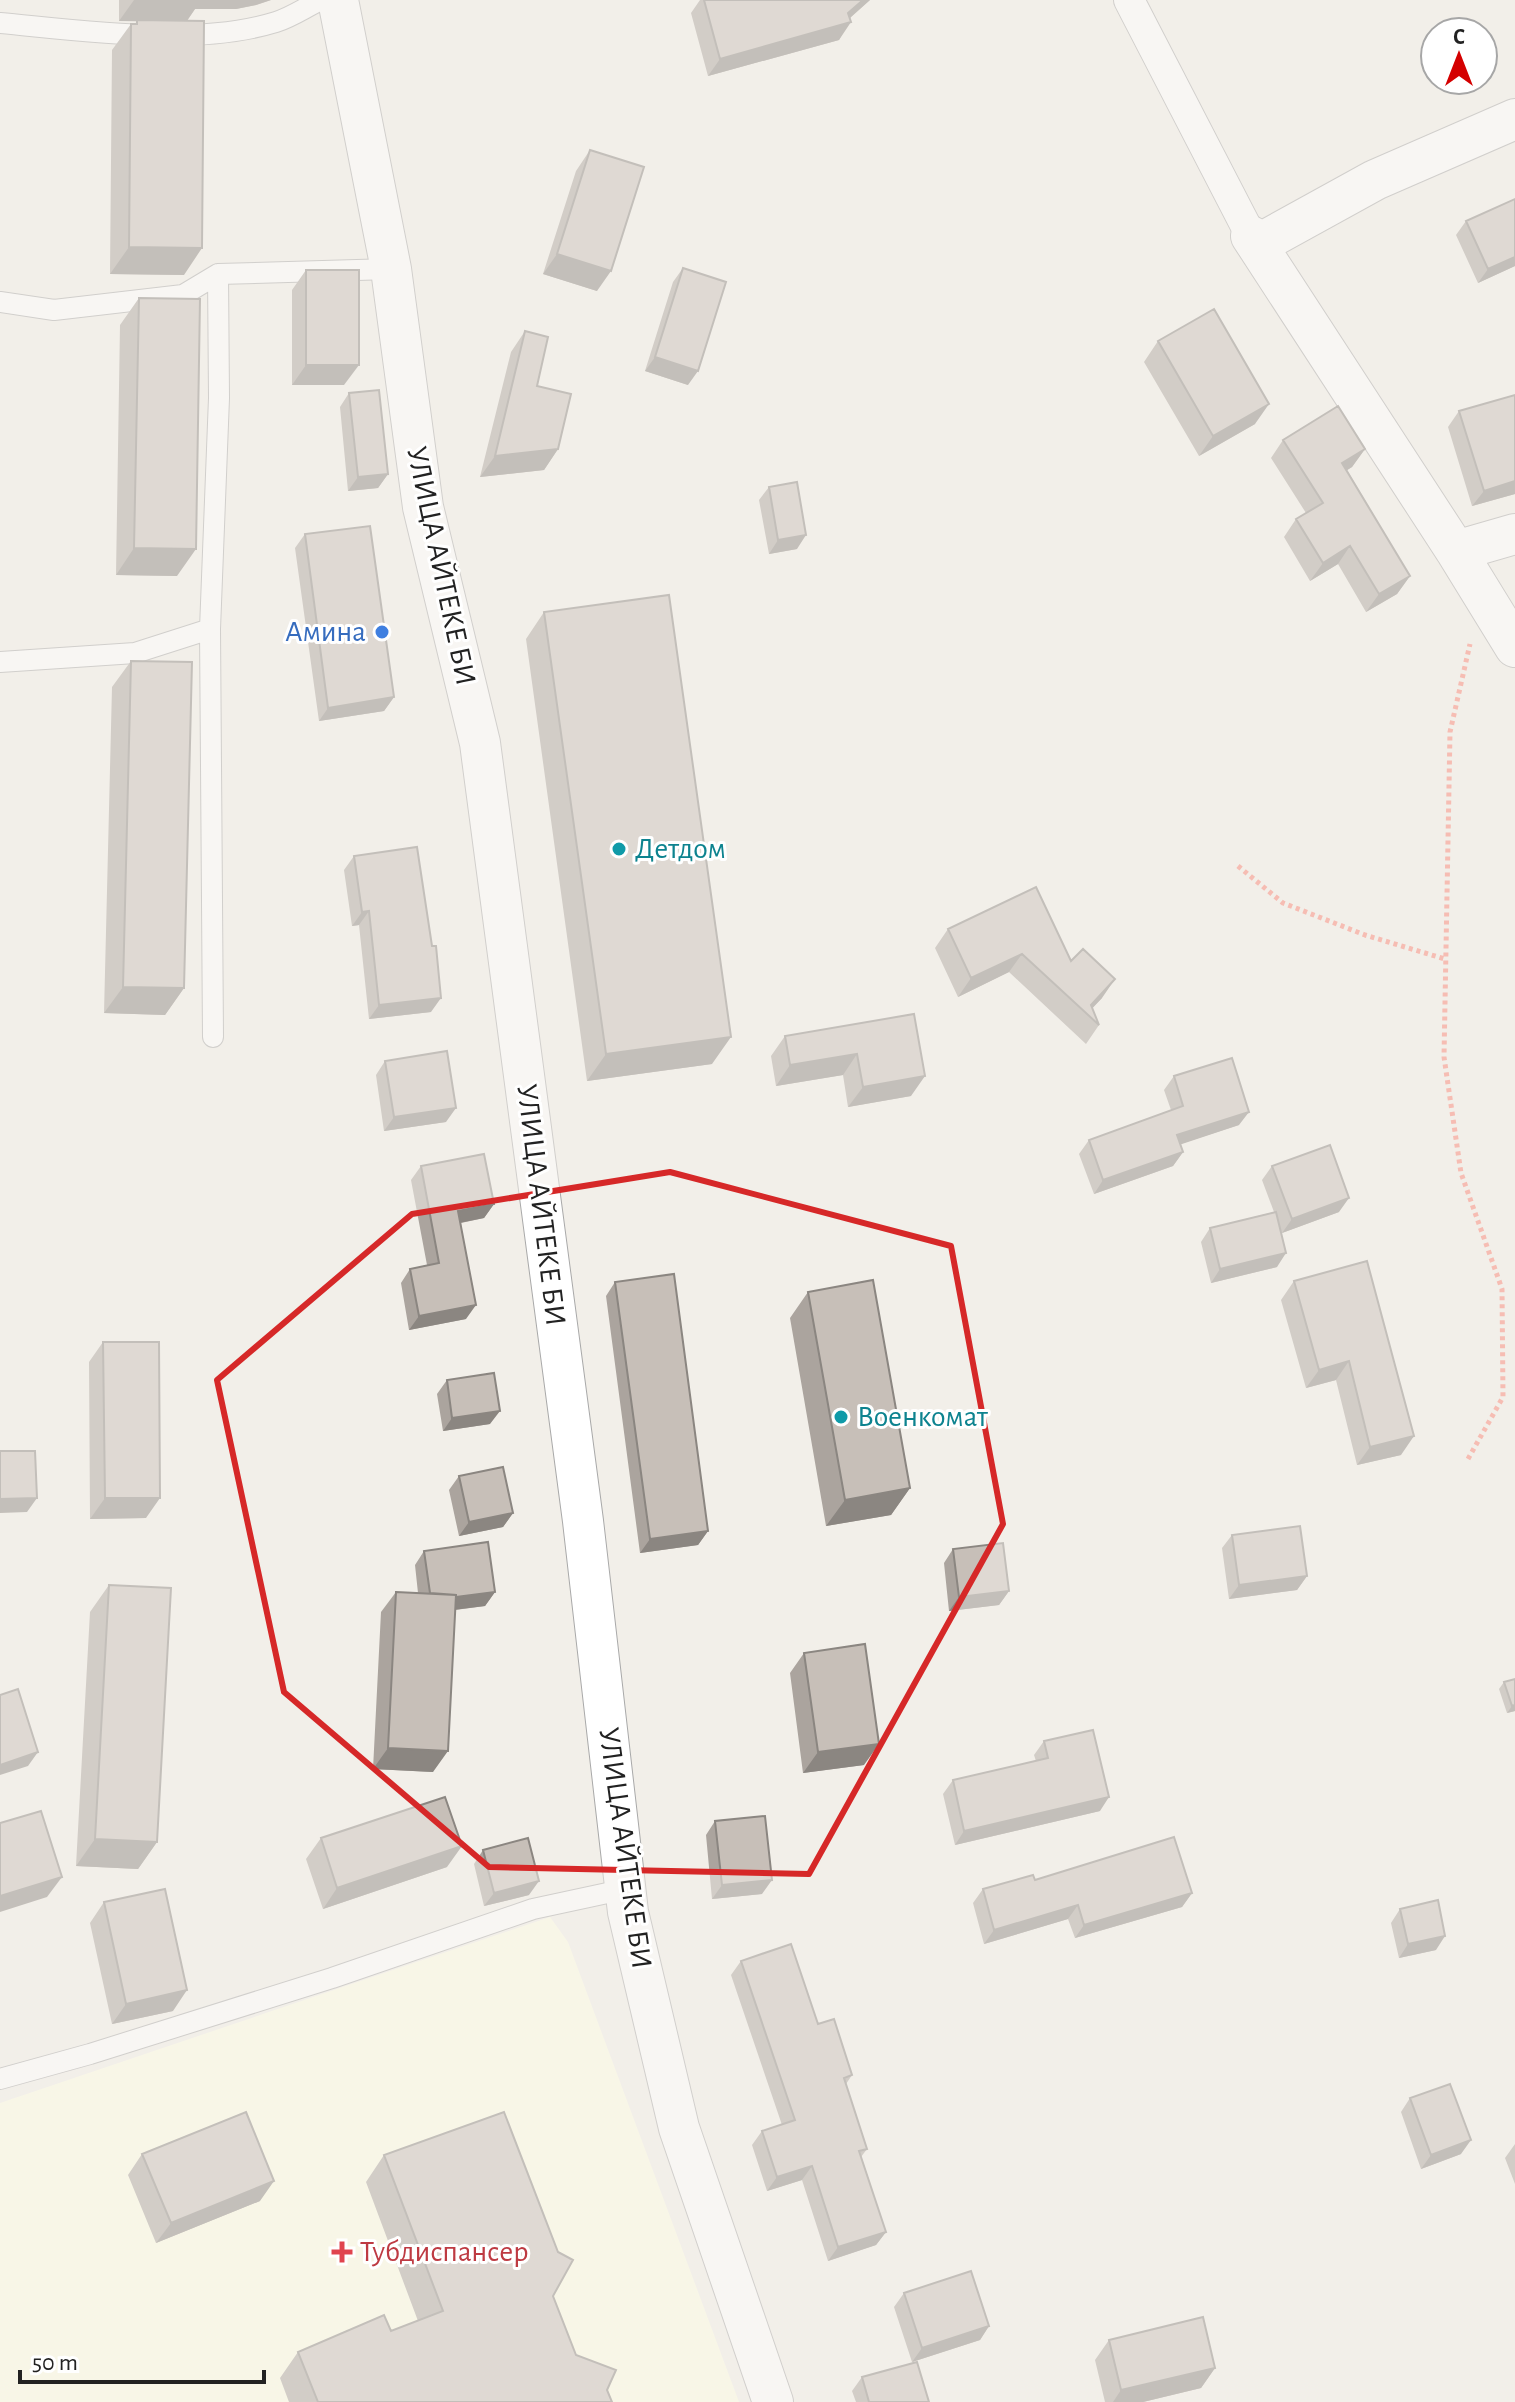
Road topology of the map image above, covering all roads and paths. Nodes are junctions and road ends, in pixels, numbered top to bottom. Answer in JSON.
{"nodes":[{"id":1,"x":321,"y":0,"type":"edge"},
{"id":2,"x":338,"y":0,"type":"edge"},
{"id":3,"x":1129,"y":0,"type":"edge"},
{"id":4,"x":0,"y":23,"type":"edge"},
{"id":5,"x":1515,"y":119,"type":"edge"},
{"id":6,"x":1254,"y":241,"type":"junction"},
{"id":7,"x":391,"y":269,"type":"junction"},
{"id":8,"x":218,"y":274,"type":"junction"},
{"id":9,"x":0,"y":302,"type":"edge"},
{"id":10,"x":1515,"y":534,"type":"edge"},
{"id":11,"x":1456,"y":551,"type":"junction"},
{"id":12,"x":1481,"y":592,"type":"junction"},
{"id":13,"x":210,"y":629,"type":"junction"},
{"id":14,"x":1515,"y":647,"type":"edge"},
{"id":15,"x":0,"y":662,"type":"edge"},
{"id":16,"x":1238,"y":866,"type":"dead end"},
{"id":17,"x":1445,"y":959,"type":"junction"},
{"id":18,"x":213,"y":1037,"type":"dead end"},
{"id":19,"x":1468,"y":1459,"type":"dead end"},
{"id":20,"x":626,"y":1889,"type":"junction"},
{"id":21,"x":0,"y":2079,"type":"edge"},
{"id":22,"x":773,"y":2402,"type":"edge"}],
"edges":[{"from":1,"to":4,"type":"lane"},
{"from":2,"to":7,"type":"street","name":"УЛИЦА АЙТЕКЕ БИ"},
{"from":3,"to":6,"type":"street"},
{"from":5,"to":6,"type":"street"},
{"from":6,"to":11,"type":"street"},
{"from":7,"to":8,"type":"lane"},
{"from":7,"to":20,"type":"street","name":"УЛИЦА АЙТЕКЕ БИ"},
{"from":8,"to":9,"type":"lane"},
{"from":8,"to":13,"type":"lane"},
{"from":10,"to":11,"type":"street"},
{"from":11,"to":12,"type":"street"},
{"from":12,"to":14,"type":"street"},
{"from":12,"to":17,"type":"path"},
{"from":13,"to":15,"type":"lane"},
{"from":13,"to":18,"type":"lane"},
{"from":16,"to":17,"type":"path"},
{"from":17,"to":19,"type":"path"},
{"from":20,"to":21,"type":"lane"},
{"from":20,"to":22,"type":"street","name":"УЛИЦА АЙТЕКЕ БИ"}]}
